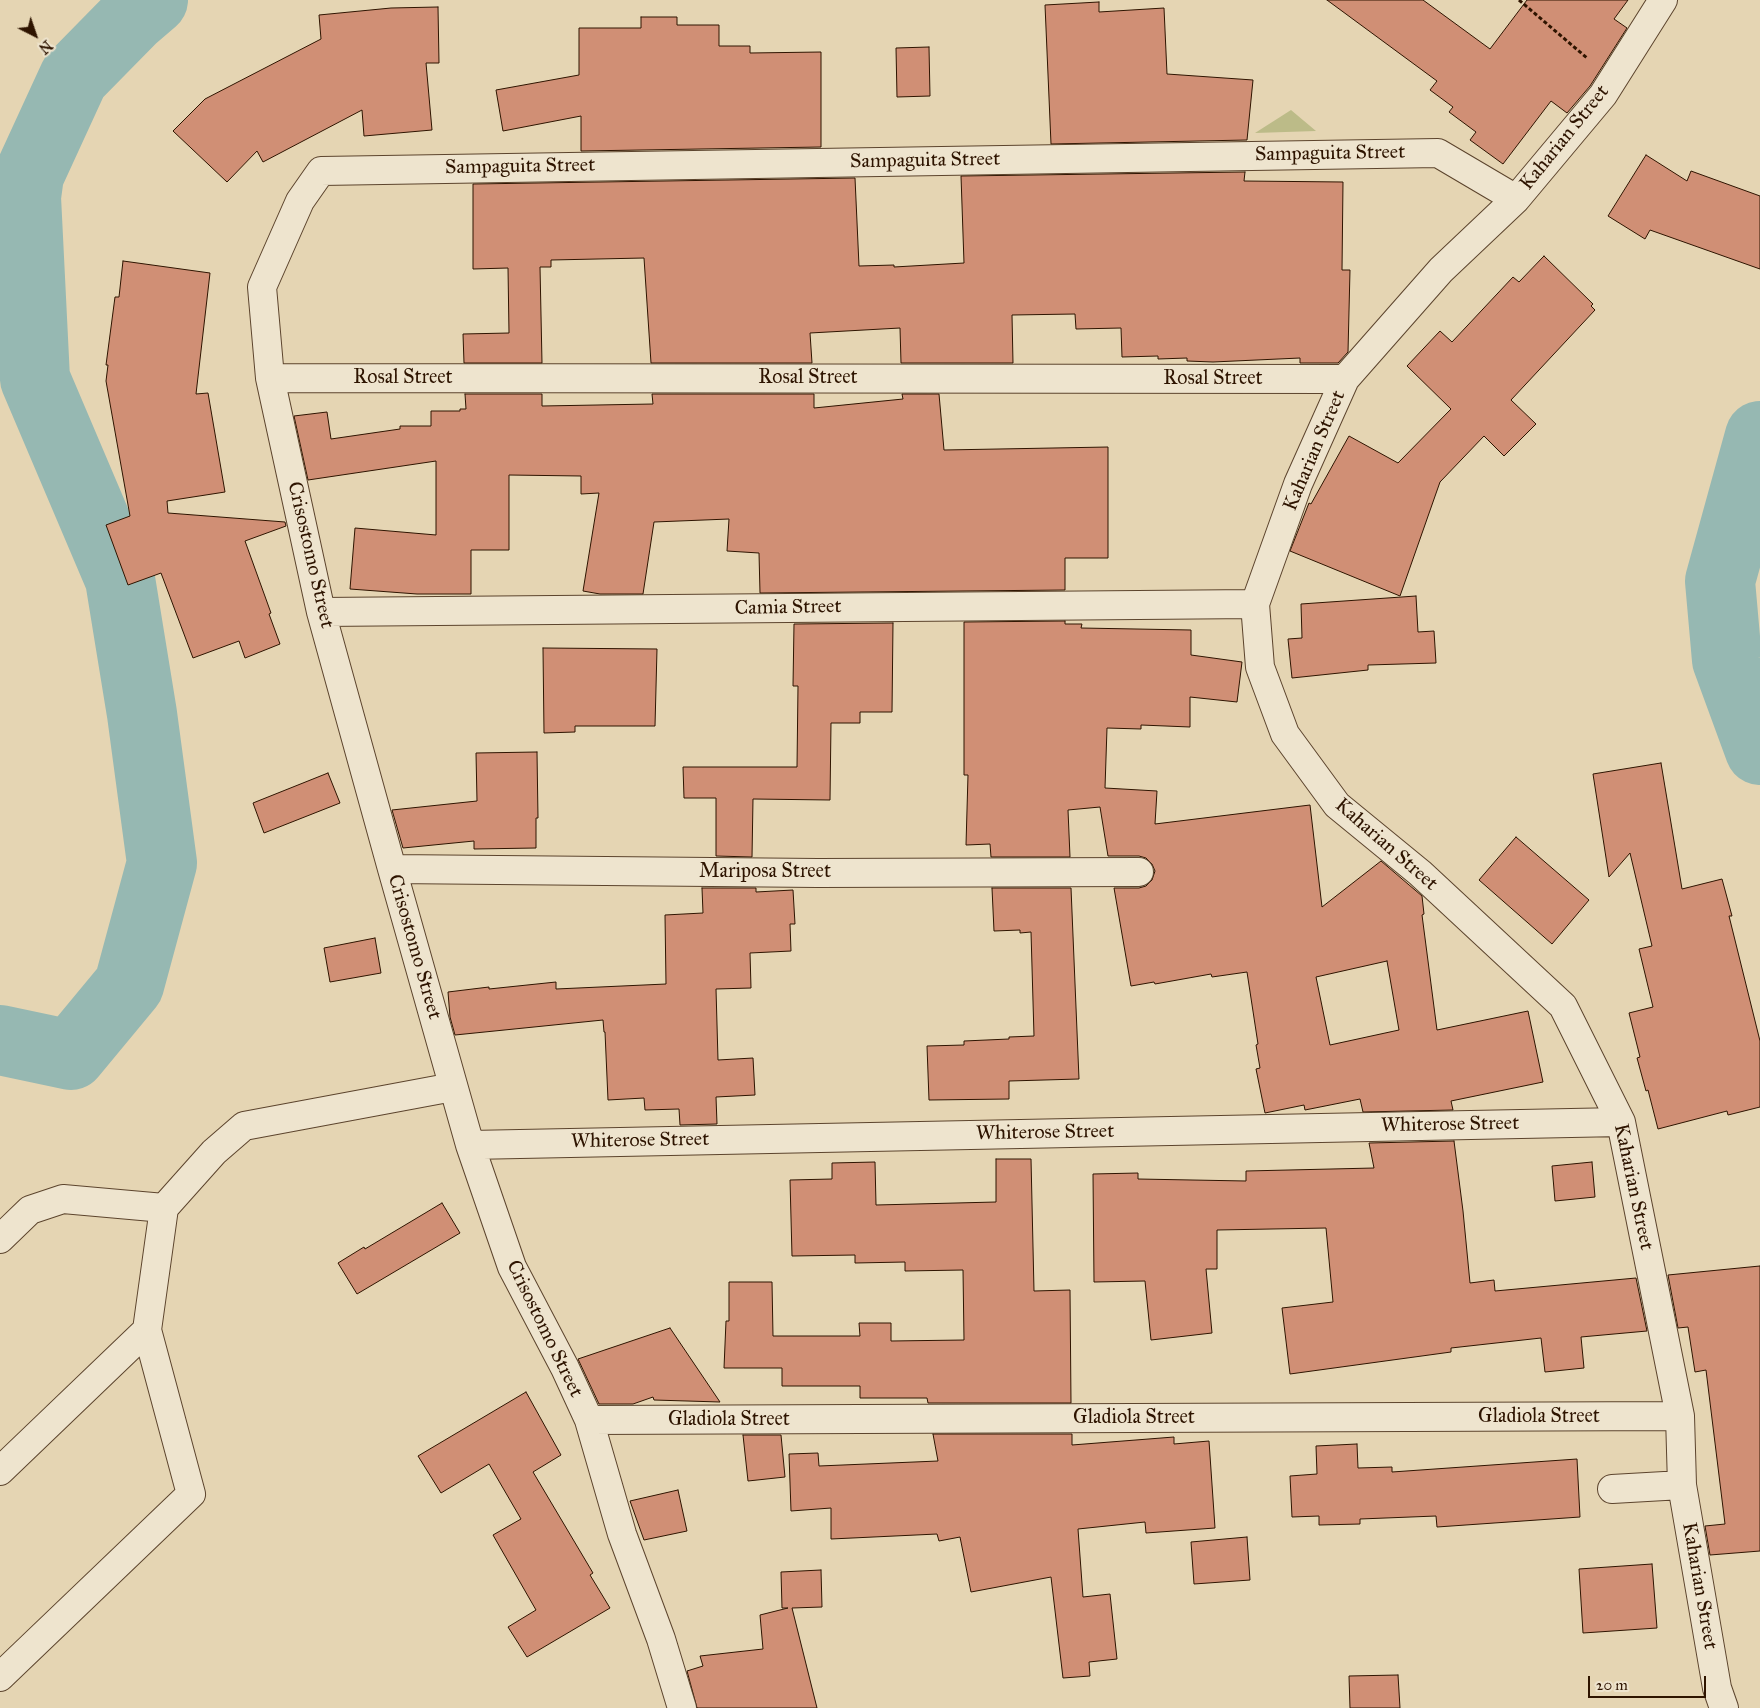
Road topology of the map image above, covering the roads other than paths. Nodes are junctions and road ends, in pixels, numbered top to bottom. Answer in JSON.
{"nodes":[{"id":1,"x":1663,"y":0,"type":"edge"},
{"id":2,"x":321,"y":170,"type":"joint"},
{"id":3,"x":1516,"y":199,"type":"junction"},
{"id":4,"x":270,"y":378,"type":"junction"},
{"id":5,"x":1345,"y":379,"type":"junction"},
{"id":6,"x":1255,"y":604,"type":"junction"},
{"id":7,"x":322,"y":612,"type":"junction"},
{"id":8,"x":392,"y":869,"type":"junction"},
{"id":9,"x":1139,"y":872,"type":"dead end"},
{"id":10,"x":453,"y":1087,"type":"junction"},
{"id":11,"x":1621,"y":1122,"type":"junction"},
{"id":12,"x":470,"y":1145,"type":"junction"},
{"id":13,"x":164,"y":1208,"type":"junction"},
{"id":14,"x":0,"y":1239,"type":"edge"},
{"id":15,"x":147,"y":1330,"type":"junction"},
{"id":16,"x":1680,"y":1416,"type":"junction"},
{"id":17,"x":589,"y":1420,"type":"junction"},
{"id":18,"x":0,"y":1471,"type":"edge"},
{"id":19,"x":1682,"y":1485,"type":"junction"},
{"id":20,"x":1612,"y":1489,"type":"dead end"},
{"id":21,"x":0,"y":1677,"type":"edge"},
{"id":22,"x":682,"y":1708,"type":"edge"},
{"id":23,"x":1724,"y":1708,"type":"edge"}],
"edges":[{"from":1,"to":3,"type":"street","name":"Kaharian Street"},
{"from":2,"to":3,"type":"street","name":"Sampaguita Street"},
{"from":2,"to":4,"type":"street","name":"Crisostomo Street"},
{"from":3,"to":5,"type":"street","name":"Kaharian Street"},
{"from":4,"to":5,"type":"street","name":"Rosal Street"},
{"from":4,"to":7,"type":"street","name":"Crisostomo Street"},
{"from":5,"to":6,"type":"street","name":"Kaharian Street"},
{"from":6,"to":7,"type":"street","name":"Camia Street"},
{"from":6,"to":11,"type":"street","name":"Kaharian Street"},
{"from":7,"to":8,"type":"street","name":"Crisostomo Street"},
{"from":8,"to":9,"type":"street","name":"Mariposa Street"},
{"from":8,"to":10,"type":"street","name":"Crisostomo Street"},
{"from":10,"to":12,"type":"street","name":"Crisostomo Street"},
{"from":10,"to":13,"type":"street"},
{"from":11,"to":12,"type":"street","name":"Whiterose Street"},
{"from":11,"to":16,"type":"street","name":"Kaharian Street"},
{"from":12,"to":17,"type":"street","name":"Crisostomo Street"},
{"from":13,"to":14,"type":"street"},
{"from":13,"to":15,"type":"street"},
{"from":15,"to":18,"type":"street"},
{"from":15,"to":21,"type":"street"},
{"from":16,"to":17,"type":"street","name":"Gladiola Street"},
{"from":16,"to":19,"type":"street","name":"Kaharian Street"},
{"from":17,"to":22,"type":"street","name":"Crisostomo Street"},
{"from":19,"to":20,"type":"street"},
{"from":19,"to":23,"type":"street","name":"Kaharian Street"}]}
